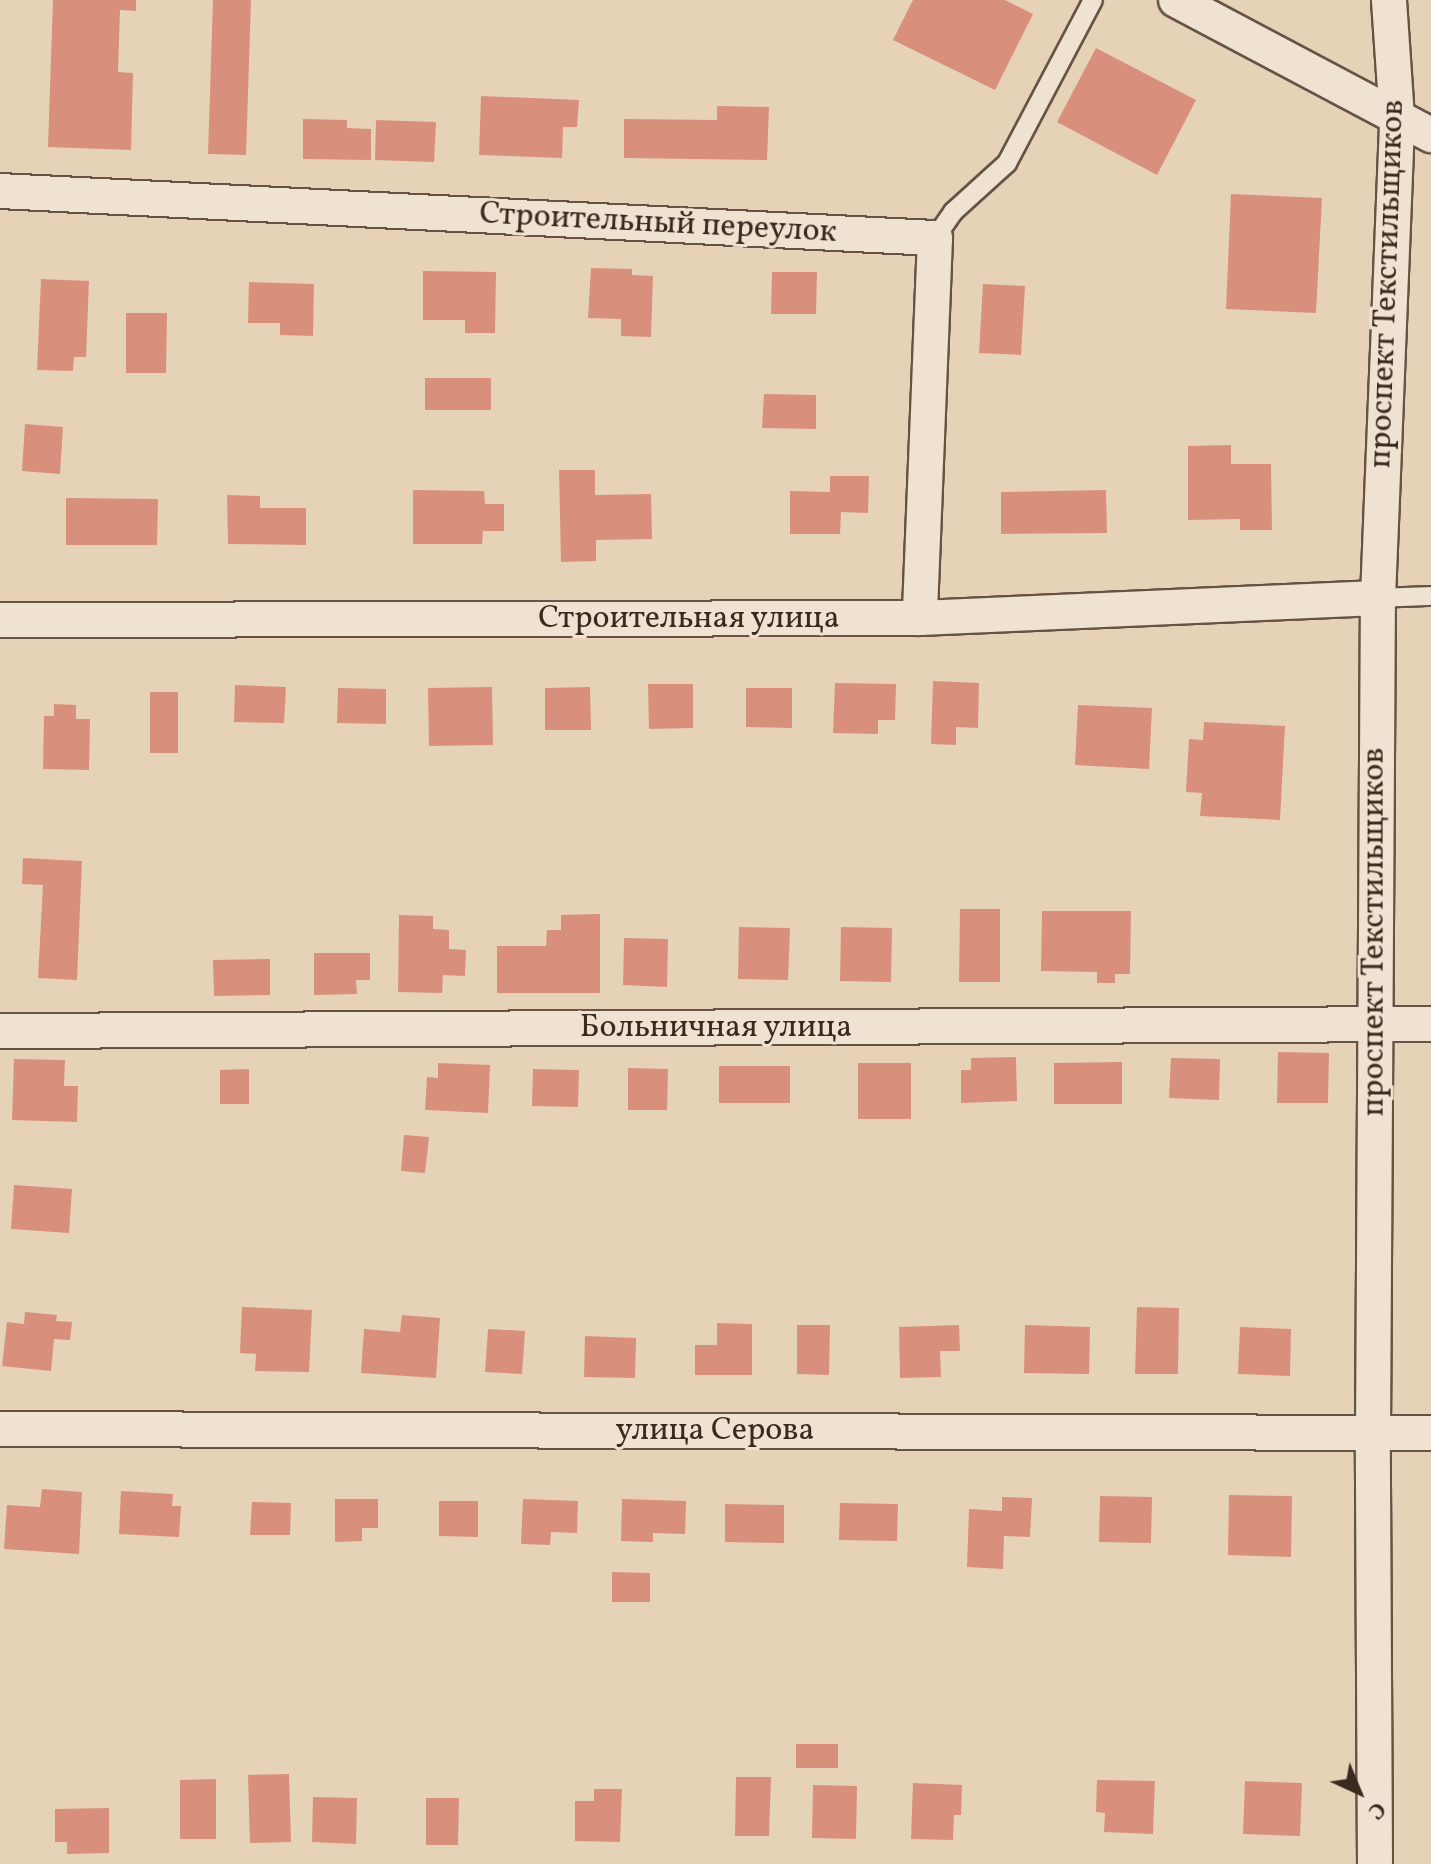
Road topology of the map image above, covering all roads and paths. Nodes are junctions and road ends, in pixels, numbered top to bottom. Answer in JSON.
{"nodes":[{"id":1,"x":1093,"y":0,"type":"edge"},
{"id":2,"x":1176,"y":0,"type":"edge"},
{"id":3,"x":1389,"y":0,"type":"edge"},
{"id":4,"x":1397,"y":118,"type":"junction"},
{"id":5,"x":1431,"y":135,"type":"edge"},
{"id":6,"x":0,"y":191,"type":"edge"},
{"id":7,"x":935,"y":238,"type":"junction"},
{"id":8,"x":1431,"y":596,"type":"edge"},
{"id":9,"x":1378,"y":598,"type":"junction"},
{"id":10,"x":920,"y":618,"type":"junction"},
{"id":11,"x":0,"y":620,"type":"edge"},
{"id":12,"x":1431,"y":1024,"type":"edge"},
{"id":13,"x":1374,"y":1026,"type":"junction"},
{"id":14,"x":0,"y":1031,"type":"edge"},
{"id":15,"x":0,"y":1429,"type":"edge"},
{"id":16,"x":1373,"y":1433,"type":"junction"},
{"id":17,"x":1431,"y":1433,"type":"edge"},
{"id":18,"x":1375,"y":1864,"type":"edge"}],
"edges":[{"from":1,"to":7,"type":"lane"},
{"from":2,"to":4,"type":"street"},
{"from":3,"to":4,"type":"street","name":"проспект Текстильщиков"},
{"from":4,"to":5,"type":"street"},
{"from":4,"to":9,"type":"street","name":"проспект Текстильщиков"},
{"from":6,"to":7,"type":"street","name":"Строительный переулок"},
{"from":7,"to":10,"type":"street"},
{"from":8,"to":9,"type":"lane"},
{"from":9,"to":10,"type":"street","name":"Строительная улица"},
{"from":9,"to":13,"type":"street","name":"проспект Текстильщиков"},
{"from":10,"to":11,"type":"street","name":"Строительная улица"},
{"from":12,"to":13,"type":"street","name":"Больничная улица"},
{"from":13,"to":14,"type":"street","name":"Больничная улица"},
{"from":13,"to":16,"type":"street","name":"проспект Текстильщиков"},
{"from":15,"to":16,"type":"street","name":"улица Серова"},
{"from":16,"to":17,"type":"street","name":"улица Серова"},
{"from":16,"to":18,"type":"street","name":"проспект Текстильщиков"}]}
